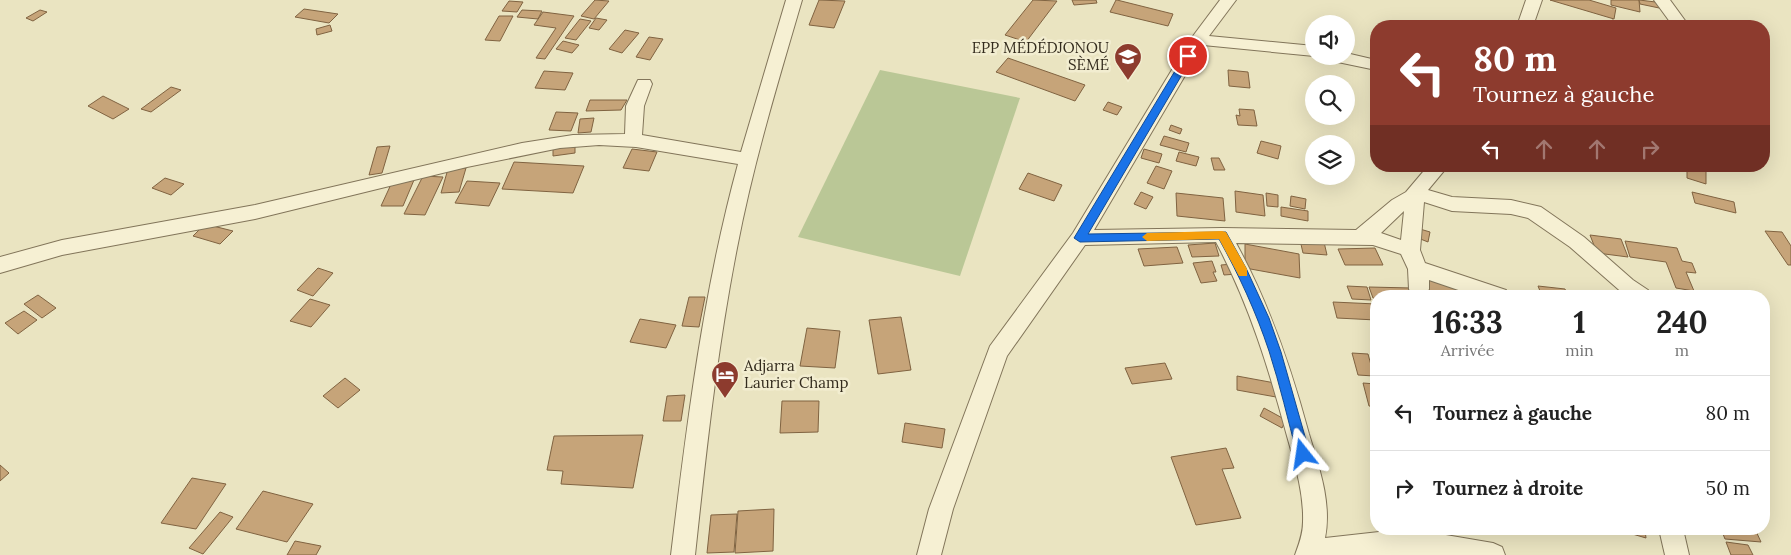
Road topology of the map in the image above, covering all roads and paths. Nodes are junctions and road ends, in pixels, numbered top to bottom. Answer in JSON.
{"nodes":[{"id":1,"x":794,"y":0,"type":"edge"},
{"id":2,"x":1228,"y":0,"type":"edge"},
{"id":3,"x":1534,"y":0,"type":"edge"},
{"id":4,"x":1662,"y":0,"type":"edge"},
{"id":5,"x":1528,"y":20,"type":"edge"},
{"id":6,"x":1677,"y":20,"type":"edge"},
{"id":7,"x":1198,"y":40,"type":"junction"},
{"id":8,"x":1305,"y":50,"type":"edge"},
{"id":9,"x":1355,"y":60,"type":"edge"},
{"id":10,"x":1370,"y":64,"type":"edge"},
{"id":11,"x":644,"y":84,"type":"dead end"},
{"id":12,"x":633,"y":140,"type":"junction"},
{"id":13,"x":747,"y":159,"type":"junction"},
{"id":14,"x":1434,"y":172,"type":"edge"},
{"id":15,"x":1415,"y":194,"type":"junction"},
{"id":16,"x":1222,"y":235,"type":"junction"},
{"id":17,"x":1080,"y":238,"type":"junction"},
{"id":18,"x":1360,"y":238,"type":"junction"},
{"id":19,"x":1414,"y":259,"type":"junction"},
{"id":20,"x":0,"y":265,"type":"edge"},
{"id":21,"x":1419,"y":289,"type":"dead end"},
{"id":22,"x":1485,"y":290,"type":"edge"},
{"id":23,"x":1632,"y":290,"type":"edge"},
{"id":24,"x":1672,"y":535,"type":"edge"},
{"id":25,"x":1309,"y":554,"type":"edge"},
{"id":26,"x":683,"y":555,"type":"edge"},
{"id":27,"x":929,"y":555,"type":"edge"},
{"id":28,"x":1493,"y":555,"type":"edge"},
{"id":29,"x":1677,"y":555,"type":"edge"}],
"edges":[{"from":1,"to":13,"type":"street"},
{"from":2,"to":7,"type":"street"},
{"from":3,"to":5,"type":"street"},
{"from":4,"to":6,"type":"street"},
{"from":7,"to":8,"type":"street"},
{"from":7,"to":17,"type":"street"},
{"from":9,"to":10,"type":"street"},
{"from":11,"to":12,"type":"street"},
{"from":12,"to":13,"type":"street"},
{"from":12,"to":20,"type":"street"},
{"from":13,"to":26,"type":"street"},
{"from":14,"to":15,"type":"street"},
{"from":15,"to":18,"type":"street"},
{"from":15,"to":19,"type":"street"},
{"from":15,"to":23,"type":"street"},
{"from":16,"to":17,"type":"street"},
{"from":16,"to":18,"type":"street"},
{"from":16,"to":25,"type":"street"},
{"from":17,"to":27,"type":"street"},
{"from":18,"to":19,"type":"street"},
{"from":19,"to":21,"type":"street"},
{"from":19,"to":22,"type":"street"},
{"from":24,"to":29,"type":"street"},
{"from":25,"to":28,"type":"street"}]}
